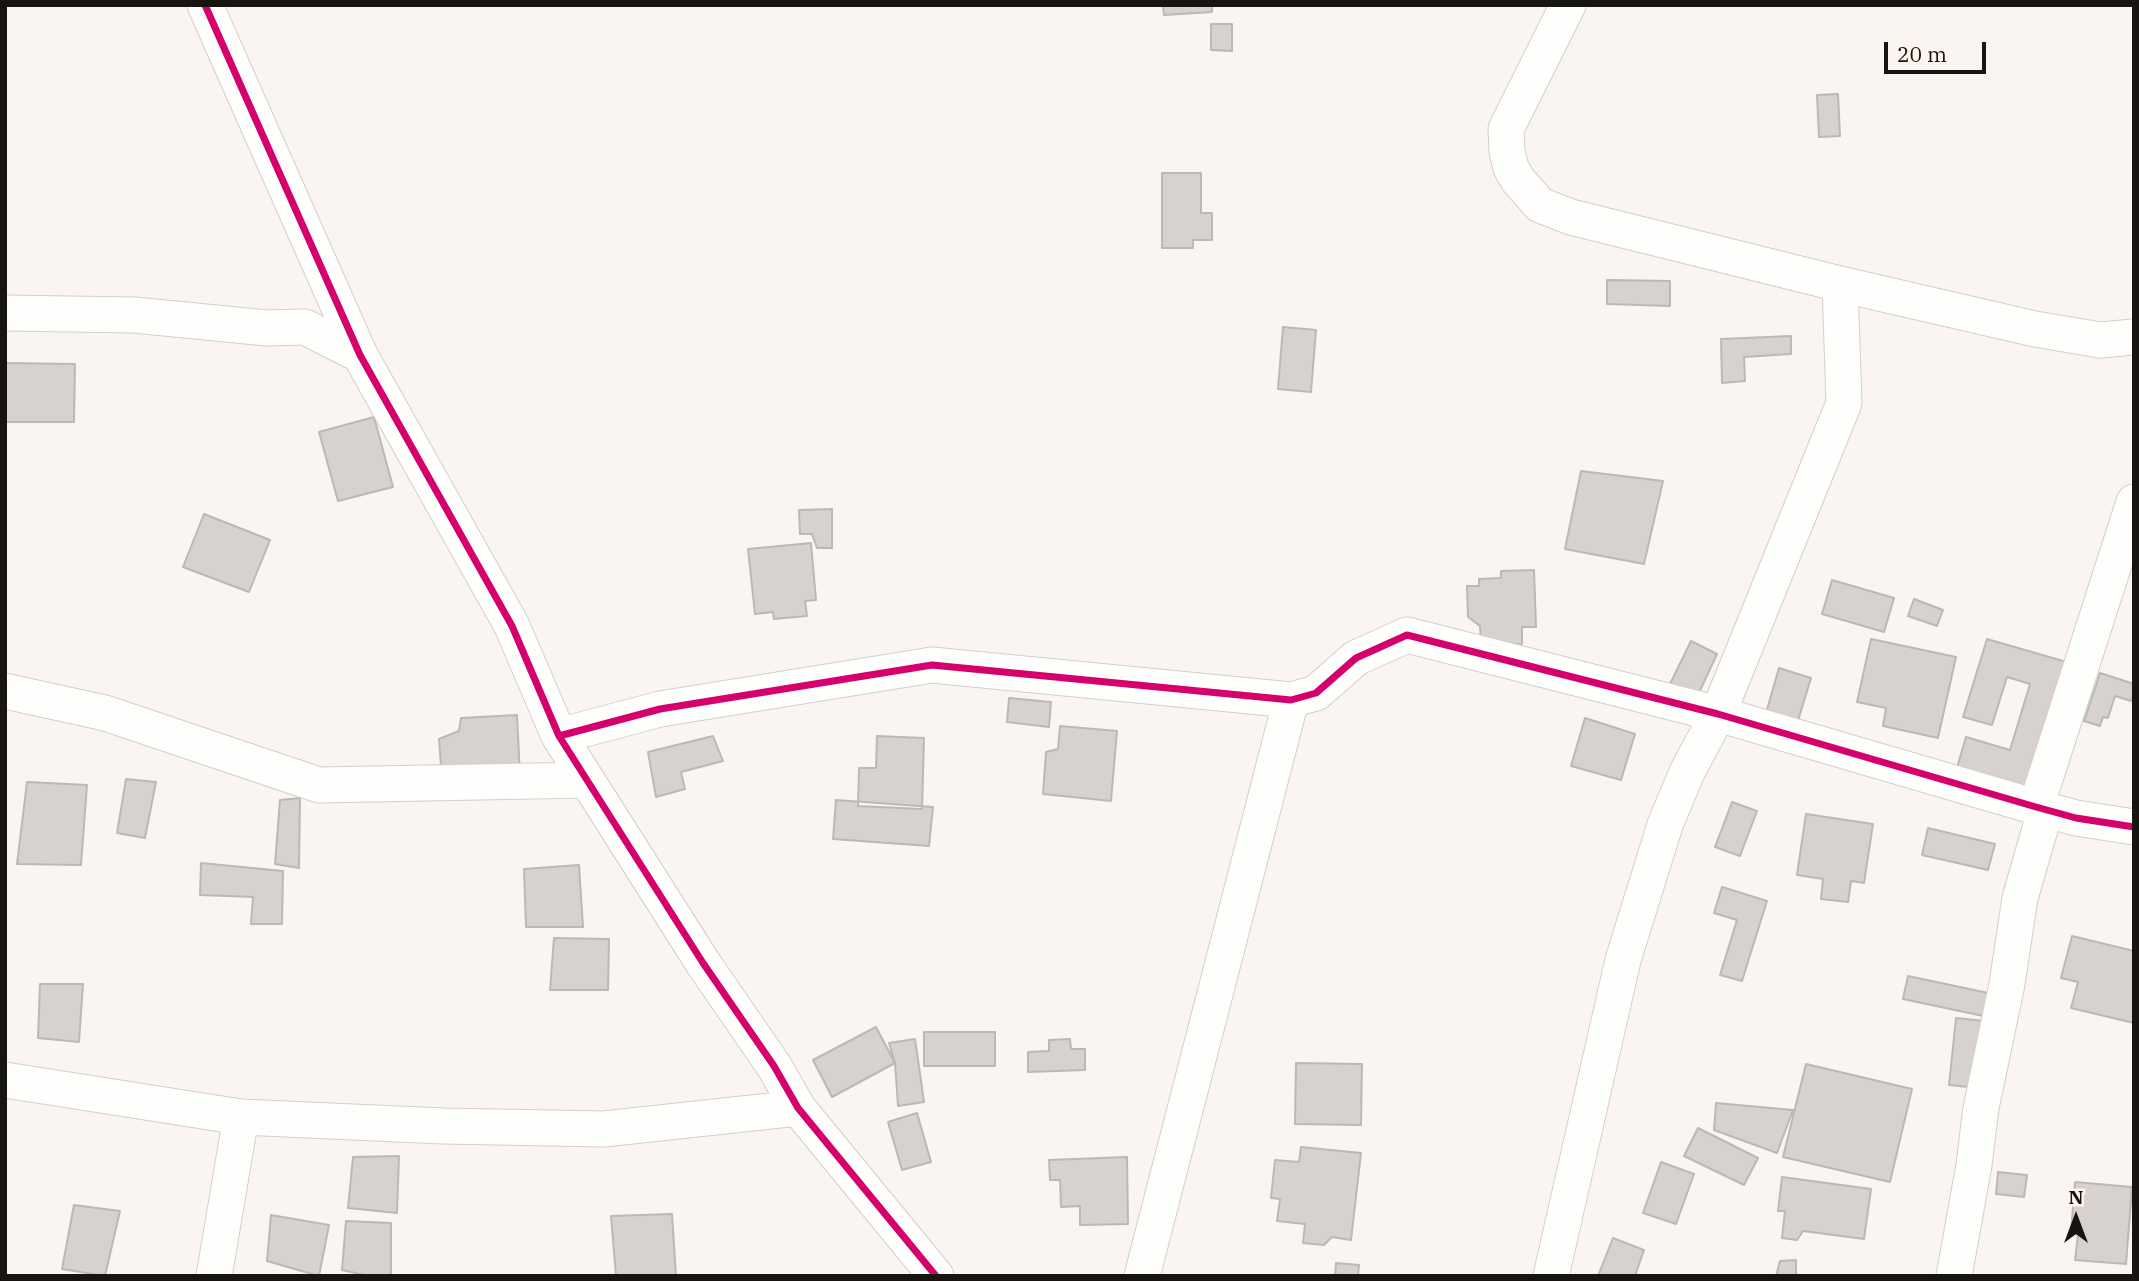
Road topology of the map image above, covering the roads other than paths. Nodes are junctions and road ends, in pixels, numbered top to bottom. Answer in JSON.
{"nodes":[{"id":1,"x":205,"y":5,"type":"edge"},
{"id":2,"x":1567,"y":5,"type":"edge"},
{"id":3,"x":1840,"y":284,"type":"junction"},
{"id":4,"x":5,"y":313,"type":"edge"},
{"id":5,"x":2134,"y":337,"type":"edge"},
{"id":6,"x":360,"y":355,"type":"junction"},
{"id":7,"x":2134,"y":502,"type":"edge"},
{"id":8,"x":5,"y":691,"type":"edge"},
{"id":9,"x":1291,"y":701,"type":"junction"},
{"id":10,"x":1718,"y":714,"type":"junction"},
{"id":11,"x":559,"y":736,"type":"junction"},
{"id":12,"x":587,"y":780,"type":"junction"},
{"id":13,"x":2039,"y":808,"type":"junction"},
{"id":14,"x":2134,"y":827,"type":"edge"},
{"id":15,"x":5,"y":1080,"type":"edge"},
{"id":16,"x":798,"y":1108,"type":"junction"},
{"id":17,"x":242,"y":1117,"type":"junction"},
{"id":18,"x":214,"y":1276,"type":"edge"},
{"id":19,"x":936,"y":1276,"type":"edge"},
{"id":20,"x":1142,"y":1276,"type":"edge"},
{"id":21,"x":1551,"y":1276,"type":"edge"},
{"id":22,"x":1954,"y":1276,"type":"edge"}],
"edges":[{"from":1,"to":6,"type":"street"},
{"from":2,"to":3,"type":"street"},
{"from":3,"to":5,"type":"street"},
{"from":3,"to":10,"type":"street"},
{"from":4,"to":6,"type":"street"},
{"from":6,"to":11,"type":"street"},
{"from":7,"to":13,"type":"street"},
{"from":8,"to":12,"type":"street"},
{"from":9,"to":10,"type":"street"},
{"from":9,"to":11,"type":"street"},
{"from":9,"to":20,"type":"street"},
{"from":10,"to":13,"type":"street"},
{"from":10,"to":21,"type":"street"},
{"from":11,"to":12,"type":"street"},
{"from":12,"to":16,"type":"street"},
{"from":13,"to":14,"type":"street"},
{"from":13,"to":22,"type":"street"},
{"from":15,"to":17,"type":"street"},
{"from":16,"to":17,"type":"street"},
{"from":16,"to":19,"type":"street"},
{"from":17,"to":18,"type":"street"}]}
